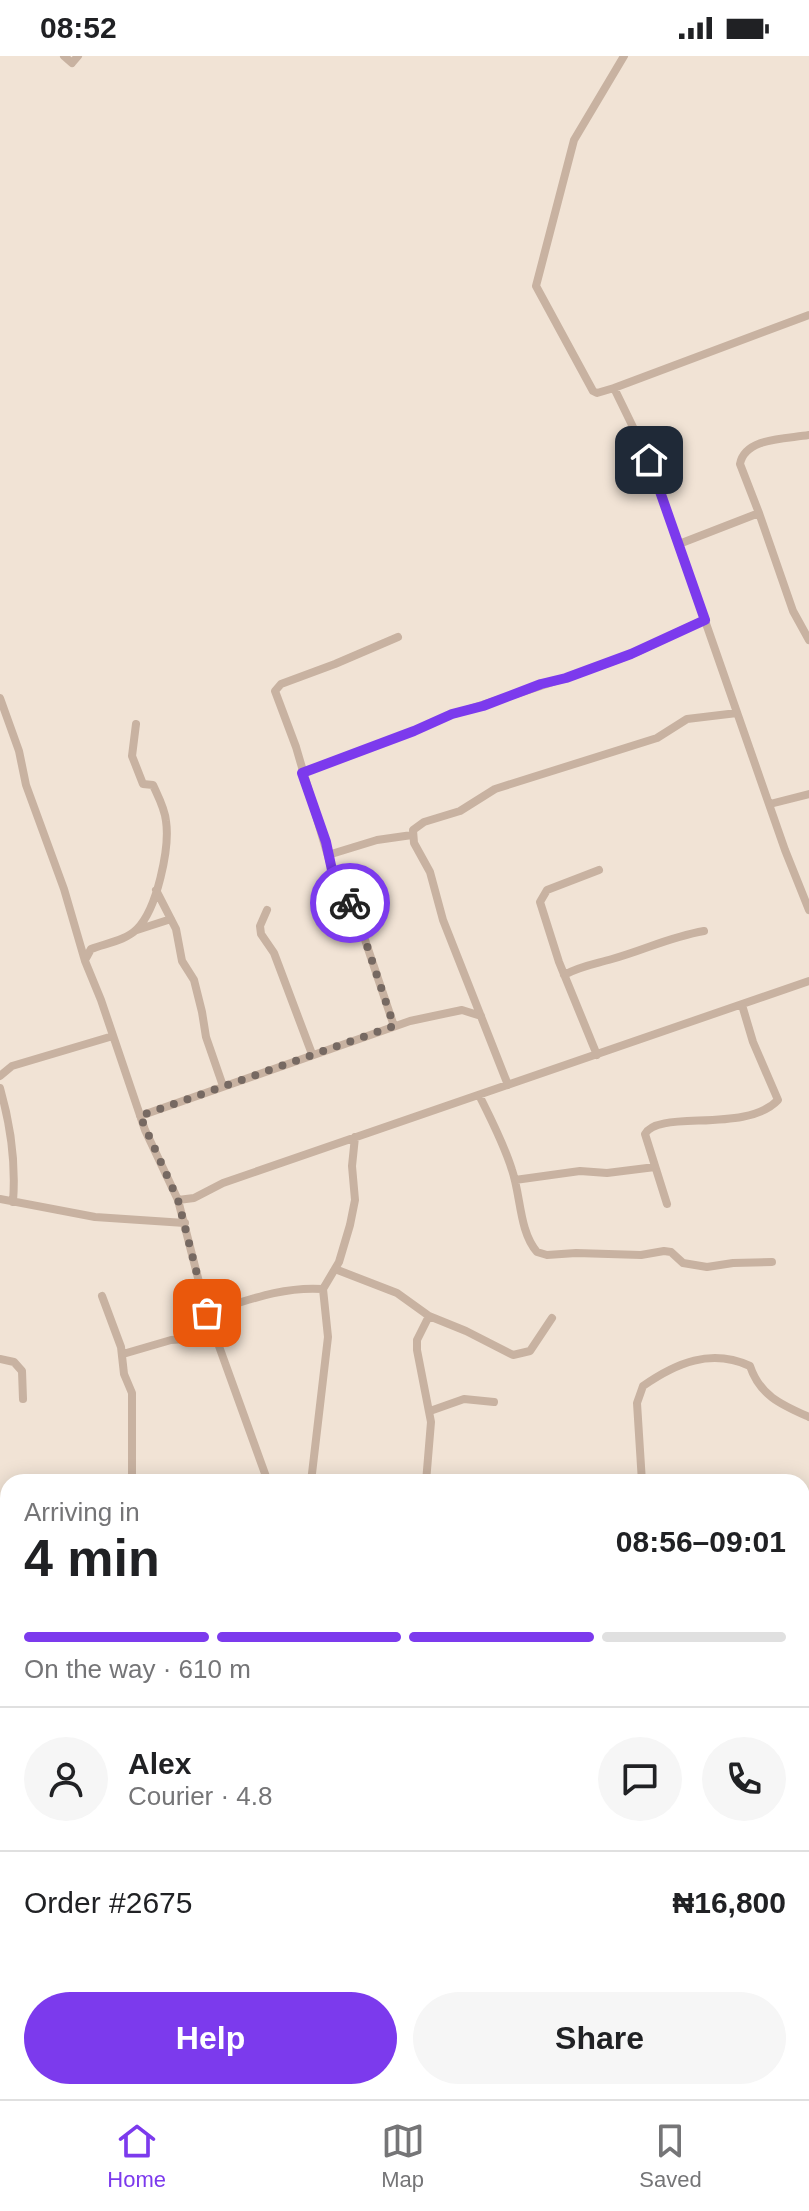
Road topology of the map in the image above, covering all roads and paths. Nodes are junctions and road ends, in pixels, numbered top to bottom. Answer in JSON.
{"nodes":[{"id":1,"x":64,"y":56,"type":"edge"},
{"id":2,"x":78,"y":56,"type":"edge"},
{"id":3,"x":624,"y":56,"type":"edge"},
{"id":4,"x":809,"y":318,"type":"edge"},
{"id":5,"x":614,"y":388,"type":"junction"},
{"id":6,"x":809,"y":435,"type":"edge"},
{"id":7,"x":759,"y":513,"type":"junction"},
{"id":8,"x":679,"y":544,"type":"junction"},
{"id":9,"x":705,"y":620,"type":"junction"},
{"id":10,"x":398,"y":637,"type":"dead end"},
{"id":11,"x":809,"y":640,"type":"edge"},
{"id":12,"x":0,"y":698,"type":"edge"},
{"id":13,"x":737,"y":713,"type":"junction"},
{"id":14,"x":136,"y":724,"type":"dead end"},
{"id":15,"x":302,"y":773,"type":"junction"},
{"id":16,"x":809,"y":794,"type":"edge"},
{"id":17,"x":770,"y":804,"type":"junction"},
{"id":18,"x":412,"y":835,"type":"junction"},
{"id":19,"x":328,"y":855,"type":"junction"},
{"id":20,"x":599,"y":870,"type":"dead end"},
{"id":21,"x":156,"y":890,"type":"junction"},
{"id":22,"x":267,"y":910,"type":"dead end"},
{"id":23,"x":809,"y":910,"type":"edge"},
{"id":24,"x":171,"y":919,"type":"junction"},
{"id":25,"x":136,"y":930,"type":"junction"},
{"id":26,"x":704,"y":931,"type":"dead end"},
{"id":27,"x":85,"y":961,"type":"junction"},
{"id":28,"x":564,"y":975,"type":"junction"},
{"id":29,"x":809,"y":981,"type":"edge"},
{"id":30,"x":473,"y":996,"type":"junction"},
{"id":31,"x":742,"y":1005,"type":"junction"},
{"id":32,"x":462,"y":1010,"type":"junction"},
{"id":33,"x":481,"y":1016,"type":"junction"},
{"id":34,"x":394,"y":1026,"type":"junction"},
{"id":35,"x":113,"y":1036,"type":"junction"},
{"id":36,"x":312,"y":1054,"type":"junction"},
{"id":37,"x":597,"y":1055,"type":"junction"},
{"id":38,"x":0,"y":1076,"type":"edge"},
{"id":39,"x":508,"y":1085,"type":"junction"},
{"id":40,"x":223,"y":1086,"type":"junction"},
{"id":41,"x":0,"y":1088,"type":"edge"},
{"id":42,"x":479,"y":1095,"type":"junction"},
{"id":43,"x":140,"y":1116,"type":"junction"},
{"id":44,"x":355,"y":1137,"type":"junction"},
{"id":45,"x":655,"y":1167,"type":"junction"},
{"id":46,"x":515,"y":1180,"type":"junction"},
{"id":47,"x":194,"y":1198,"type":"junction"},
{"id":48,"x":0,"y":1199,"type":"edge"},
{"id":49,"x":178,"y":1200,"type":"junction"},
{"id":50,"x":13,"y":1202,"type":"junction"},
{"id":51,"x":667,"y":1204,"type":"dead end"},
{"id":52,"x":184,"y":1219,"type":"junction"},
{"id":53,"x":772,"y":1262,"type":"dead end"},
{"id":54,"x":335,"y":1269,"type":"junction"},
{"id":55,"x":323,"y":1289,"type":"junction"},
{"id":56,"x":102,"y":1296,"type":"dead end"},
{"id":57,"x":207,"y":1313,"type":"junction"},
{"id":58,"x":429,"y":1316,"type":"junction"},
{"id":59,"x":552,"y":1318,"type":"dead end"},
{"id":60,"x":216,"y":1337,"type":"junction"},
{"id":61,"x":123,"y":1354,"type":"junction"},
{"id":62,"x":0,"y":1359,"type":"edge"},
{"id":63,"x":23,"y":1399,"type":"dead end"},
{"id":64,"x":494,"y":1402,"type":"dead end"},
{"id":65,"x":430,"y":1411,"type":"junction"},
{"id":66,"x":809,"y":1417,"type":"edge"},
{"id":67,"x":132,"y":1474,"type":"edge"},
{"id":68,"x":265,"y":1474,"type":"edge"},
{"id":69,"x":312,"y":1474,"type":"edge"},
{"id":70,"x":427,"y":1474,"type":"edge"},
{"id":71,"x":641,"y":1474,"type":"edge"}],
"edges":[{"from":1,"to":2,"type":"street"},
{"from":3,"to":5,"type":"street"},
{"from":4,"to":5,"type":"street"},
{"from":5,"to":8,"type":"street"},
{"from":6,"to":7,"type":"street"},
{"from":7,"to":8,"type":"street"},
{"from":7,"to":11,"type":"street"},
{"from":8,"to":9,"type":"street"},
{"from":9,"to":13,"type":"street"},
{"from":9,"to":15,"type":"street"},
{"from":10,"to":15,"type":"street"},
{"from":12,"to":27,"type":"street"},
{"from":13,"to":17,"type":"street"},
{"from":13,"to":18,"type":"street"},
{"from":14,"to":21,"type":"street"},
{"from":15,"to":19,"type":"street"},
{"from":16,"to":17,"type":"street"},
{"from":17,"to":23,"type":"street"},
{"from":18,"to":19,"type":"street"},
{"from":18,"to":30,"type":"street"},
{"from":19,"to":34,"type":"street"},
{"from":20,"to":28,"type":"street"},
{"from":21,"to":24,"type":"street"},
{"from":21,"to":25,"type":"street"},
{"from":22,"to":36,"type":"street"},
{"from":24,"to":25,"type":"street"},
{"from":24,"to":40,"type":"street"},
{"from":25,"to":27,"type":"street"},
{"from":26,"to":28,"type":"street"},
{"from":27,"to":35,"type":"street"},
{"from":28,"to":37,"type":"street"},
{"from":29,"to":31,"type":"street"},
{"from":30,"to":32,"type":"street"},
{"from":30,"to":33,"type":"street"},
{"from":31,"to":37,"type":"street"},
{"from":31,"to":45,"type":"street"},
{"from":32,"to":33,"type":"street"},
{"from":32,"to":34,"type":"street"},
{"from":33,"to":39,"type":"street"},
{"from":34,"to":36,"type":"street"},
{"from":35,"to":38,"type":"street"},
{"from":35,"to":43,"type":"street"},
{"from":36,"to":40,"type":"street"},
{"from":37,"to":39,"type":"street"},
{"from":39,"to":42,"type":"street"},
{"from":40,"to":43,"type":"street"},
{"from":41,"to":50,"type":"street"},
{"from":42,"to":44,"type":"street"},
{"from":42,"to":46,"type":"street"},
{"from":43,"to":49,"type":"street"},
{"from":44,"to":47,"type":"street"},
{"from":44,"to":54,"type":"street"},
{"from":45,"to":46,"type":"street"},
{"from":45,"to":51,"type":"street"},
{"from":46,"to":53,"type":"street"},
{"from":47,"to":49,"type":"street"},
{"from":47,"to":52,"type":"street"},
{"from":48,"to":50,"type":"street"},
{"from":49,"to":52,"type":"street"},
{"from":50,"to":52,"type":"street"},
{"from":52,"to":57,"type":"street"},
{"from":54,"to":55,"type":"street"},
{"from":54,"to":58,"type":"street"},
{"from":55,"to":57,"type":"street"},
{"from":55,"to":69,"type":"street"},
{"from":56,"to":61,"type":"street"},
{"from":57,"to":60,"type":"street"},
{"from":58,"to":59,"type":"street"},
{"from":58,"to":65,"type":"street"},
{"from":60,"to":61,"type":"street"},
{"from":60,"to":68,"type":"street"},
{"from":61,"to":67,"type":"street"},
{"from":62,"to":63,"type":"street"},
{"from":64,"to":65,"type":"street"},
{"from":65,"to":70,"type":"street"},
{"from":66,"to":71,"type":"street"}]}
